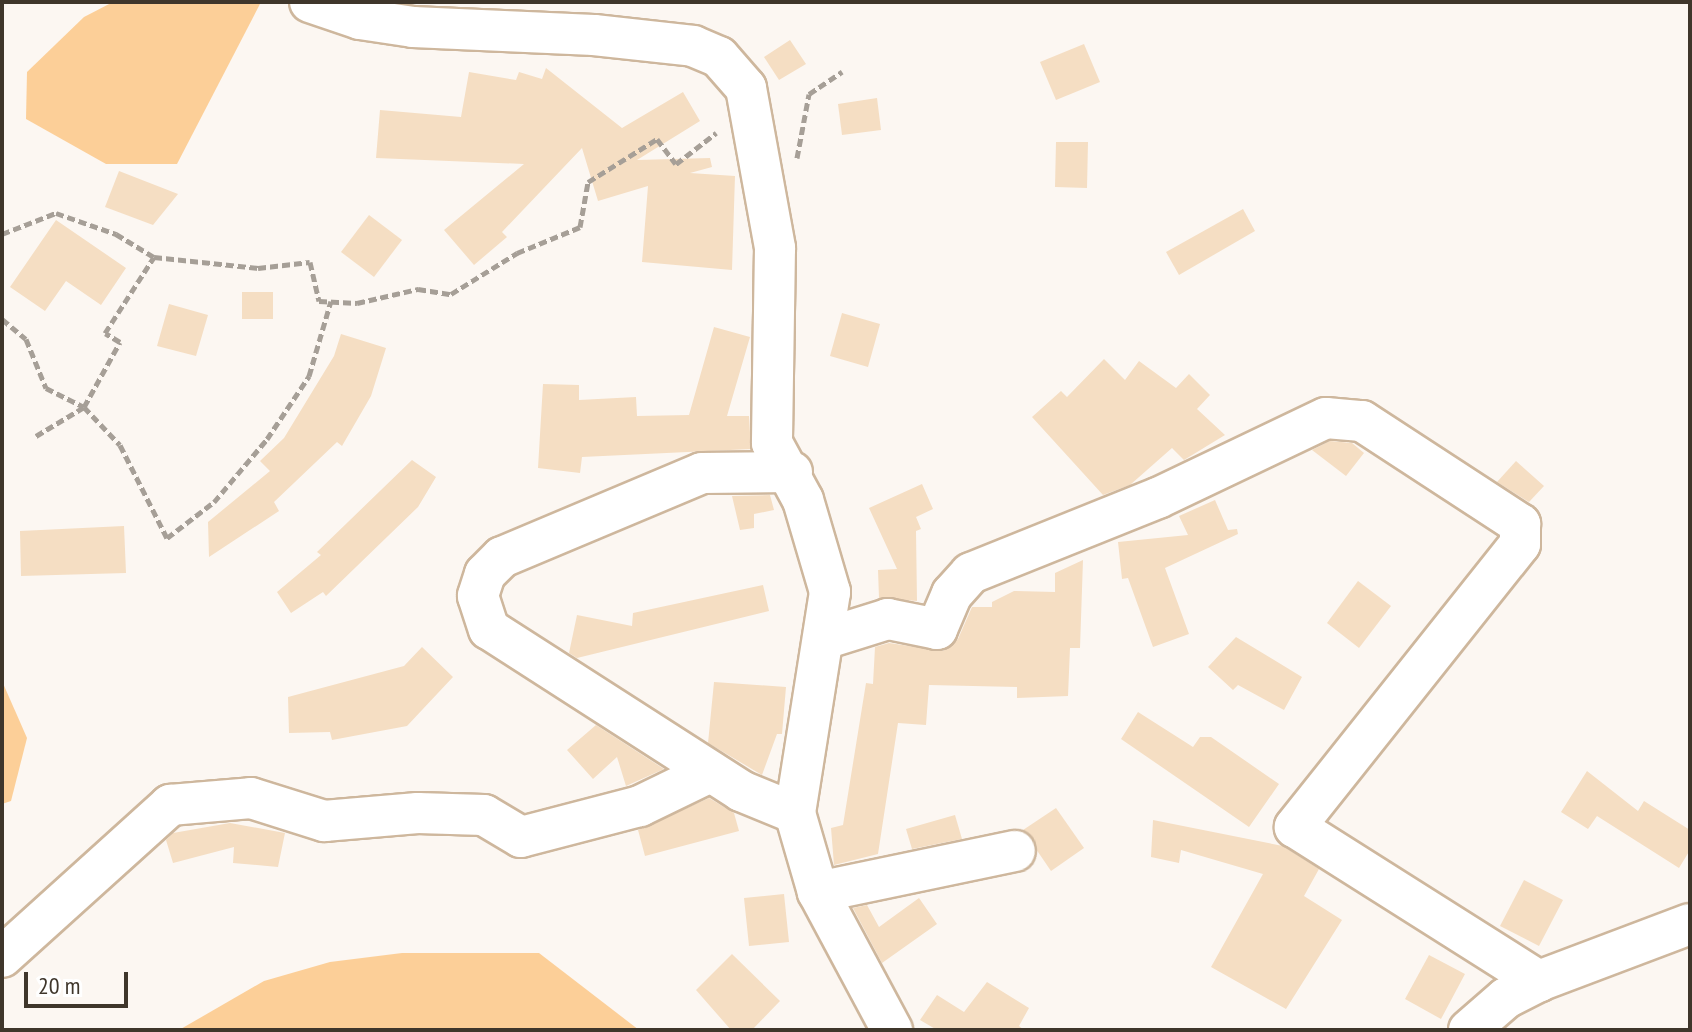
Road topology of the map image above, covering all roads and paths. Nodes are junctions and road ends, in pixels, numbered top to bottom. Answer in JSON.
{"nodes":[{"id":1,"x":310,"y":2,"type":"edge"},
{"id":2,"x":842,"y":72,"type":"dead end"},
{"id":3,"x":749,"y":108,"type":"junction"},
{"id":4,"x":795,"y":164,"type":"dead end"},
{"id":5,"x":2,"y":234,"type":"edge"},
{"id":6,"x":154,"y":257,"type":"junction"},
{"id":7,"x":331,"y":301,"type":"junction"},
{"id":8,"x":2,"y":319,"type":"edge"},
{"id":9,"x":84,"y":407,"type":"junction"},
{"id":10,"x":36,"y":436,"type":"dead end"},
{"id":11,"x":792,"y":472,"type":"junction"},
{"id":12,"x":824,"y":639,"type":"junction"},
{"id":13,"x":710,"y":772,"type":"junction"},
{"id":14,"x":795,"y":813,"type":"junction"},
{"id":15,"x":1015,"y":851,"type":"dead end"},
{"id":16,"x":818,"y":892,"type":"junction"},
{"id":17,"x":1690,"y":924,"type":"edge"},
{"id":18,"x":2,"y":957,"type":"edge"},
{"id":19,"x":1539,"y":981,"type":"junction"},
{"id":20,"x":1477,"y":1025,"type":"edge"},
{"id":21,"x":892,"y":1030,"type":"edge"}],
"edges":[{"from":1,"to":3,"type":"street"},
{"from":2,"to":4,"type":"path"},
{"from":3,"to":7,"type":"path"},
{"from":3,"to":11,"type":"street"},
{"from":5,"to":6,"type":"path"},
{"from":6,"to":7,"type":"path"},
{"from":6,"to":9,"type":"path"},
{"from":7,"to":9,"type":"path"},
{"from":8,"to":9,"type":"path"},
{"from":9,"to":10,"type":"path"},
{"from":11,"to":12,"type":"street"},
{"from":11,"to":13,"type":"street"},
{"from":12,"to":14,"type":"street"},
{"from":12,"to":19,"type":"street"},
{"from":13,"to":14,"type":"street"},
{"from":13,"to":18,"type":"street"},
{"from":14,"to":16,"type":"street"},
{"from":15,"to":16,"type":"street"},
{"from":16,"to":21,"type":"street"},
{"from":17,"to":19,"type":"street"},
{"from":19,"to":20,"type":"street"}]}
